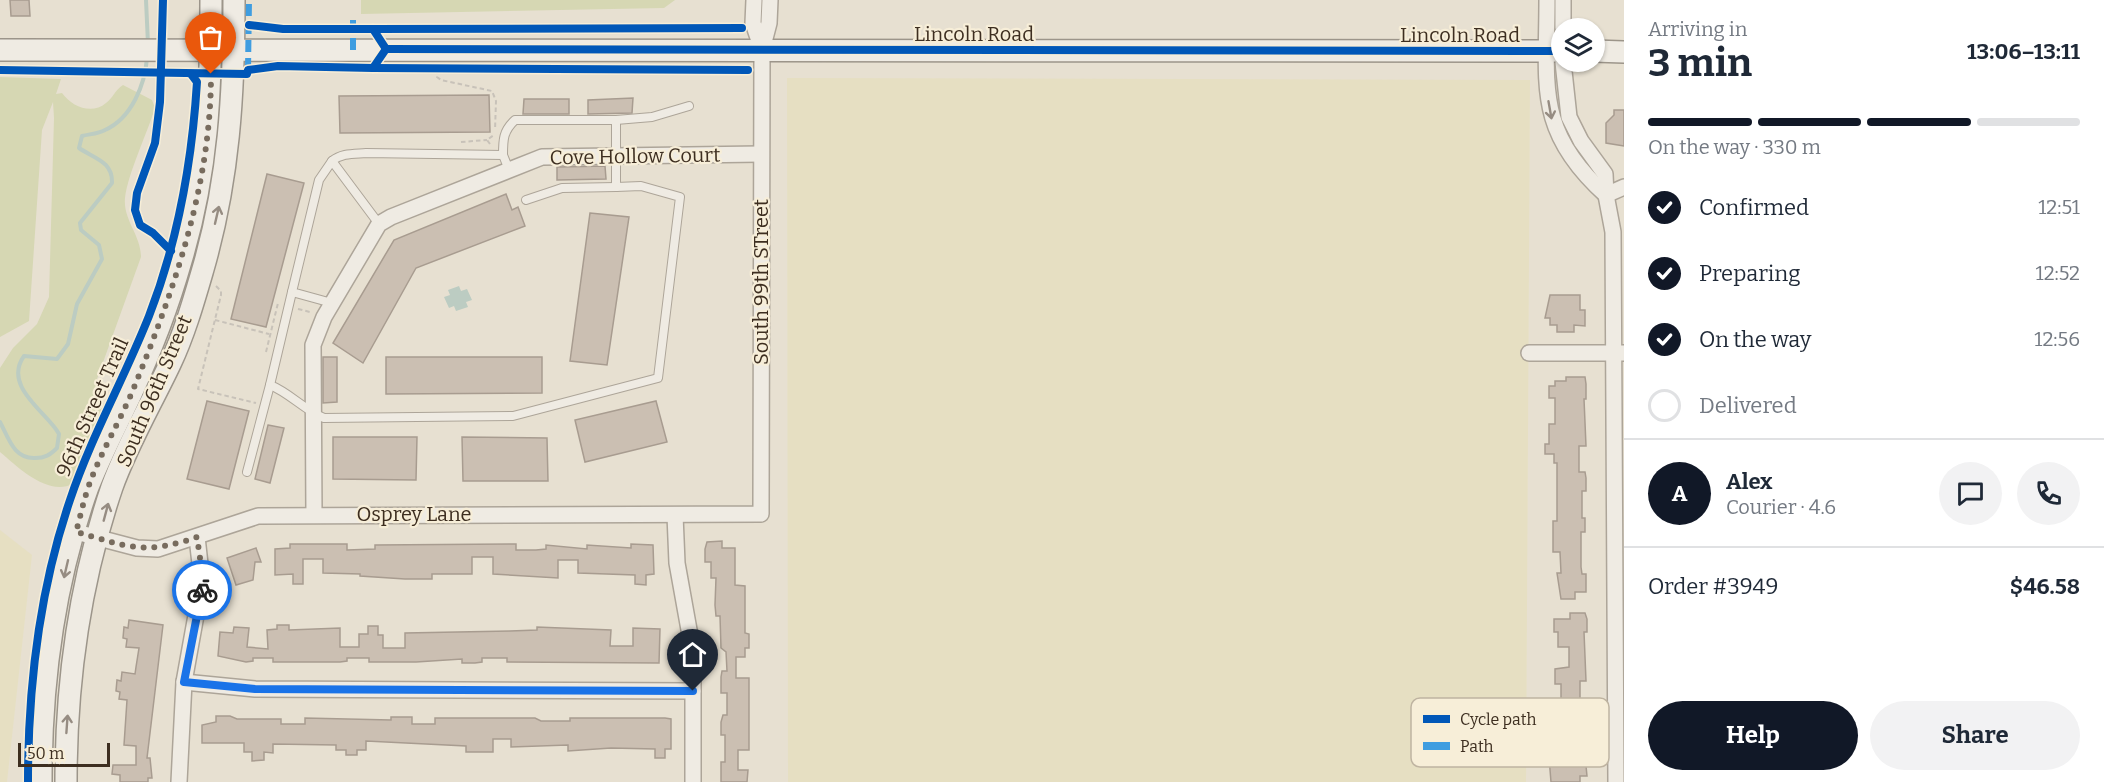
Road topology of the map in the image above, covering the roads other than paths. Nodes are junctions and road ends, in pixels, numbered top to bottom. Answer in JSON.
{"nodes":[{"id":1,"x":211,"y":0,"type":"edge"},
{"id":2,"x":234,"y":0,"type":"edge"},
{"id":3,"x":754,"y":0,"type":"edge"},
{"id":4,"x":770,"y":0,"type":"edge"},
{"id":5,"x":1547,"y":0,"type":"edge"},
{"id":6,"x":1563,"y":0,"type":"edge"},
{"id":7,"x":1563,"y":18,"type":"edge"},
{"id":8,"x":1551,"y":22,"type":"edge"},
{"id":9,"x":0,"y":50,"type":"edge"},
{"id":10,"x":762,"y":50,"type":"junction"},
{"id":11,"x":234,"y":51,"type":"junction"},
{"id":12,"x":1605,"y":51,"type":"edge"},
{"id":13,"x":211,"y":52,"type":"junction"},
{"id":14,"x":1624,"y":52,"type":"edge"},
{"id":15,"x":1551,"y":55,"type":"edge"},
{"id":16,"x":1552,"y":72,"type":"edge"},
{"id":17,"x":689,"y":106,"type":"dead end"},
{"id":18,"x":616,"y":120,"type":"junction"},
{"id":19,"x":616,"y":154,"type":"junction"},
{"id":20,"x":761,"y":154,"type":"junction"},
{"id":21,"x":503,"y":155,"type":"junction"},
{"id":22,"x":332,"y":161,"type":"junction"},
{"id":23,"x":509,"y":170,"type":"junction"},
{"id":24,"x":616,"y":187,"type":"junction"},
{"id":25,"x":1624,"y":187,"type":"edge"},
{"id":26,"x":1606,"y":195,"type":"junction"},
{"id":27,"x":526,"y":200,"type":"dead end"},
{"id":28,"x":379,"y":224,"type":"junction"},
{"id":29,"x":292,"y":292,"type":"junction"},
{"id":30,"x":332,"y":303,"type":"junction"},
{"id":31,"x":1529,"y":352,"type":"dead end"},
{"id":32,"x":1619,"y":353,"type":"edge"},
{"id":33,"x":270,"y":385,"type":"junction"},
{"id":34,"x":314,"y":414,"type":"junction"},
{"id":35,"x":247,"y":472,"type":"dead end"},
{"id":36,"x":314,"y":514,"type":"junction"},
{"id":37,"x":761,"y":514,"type":"joint"},
{"id":38,"x":675,"y":515,"type":"junction"},
{"id":39,"x":1620,"y":528,"type":"edge"},
{"id":40,"x":76,"y":532,"type":"junction"},
{"id":41,"x":197,"y":537,"type":"junction"},
{"id":42,"x":99,"y":538,"type":"junction"},
{"id":43,"x":184,"y":682,"type":"junction"},
{"id":44,"x":693,"y":691,"type":"junction"},
{"id":45,"x":1620,"y":700,"type":"edge"},
{"id":46,"x":41,"y":782,"type":"edge"},
{"id":47,"x":66,"y":782,"type":"edge"},
{"id":48,"x":179,"y":782,"type":"edge"},
{"id":49,"x":693,"y":782,"type":"edge"},
{"id":50,"x":1616,"y":782,"type":"edge"}],
"edges":[{"from":1,"to":13,"type":"main road","name":"South 96th Street"},
{"from":2,"to":11,"type":"main road","name":"South 96th Street"},
{"from":3,"to":10,"type":"street"},
{"from":4,"to":10,"type":"street"},
{"from":5,"to":8,"type":"street"},
{"from":6,"to":7,"type":"street"},
{"from":9,"to":13,"type":"main road","name":"Lincoln Road"},
{"from":10,"to":11,"type":"main road","name":"Lincoln Road"},
{"from":10,"to":15,"type":"main road","name":"Lincoln Road"},
{"from":10,"to":20,"type":"street","name":"South 99th STreet"},
{"from":11,"to":13,"type":"main road","name":"Lincoln Road"},
{"from":42,"to":11,"type":"main road","name":"South 96th Street","one_way":true},
{"from":12,"to":14,"type":"main road"},
{"from":13,"to":40,"type":"main road","name":"South 96th Street"},
{"from":16,"to":26,"type":"street"},
{"from":17,"to":18,"type":"lane"},
{"from":18,"to":19,"type":"lane"},
{"from":18,"to":21,"type":"lane"},
{"from":19,"to":20,"type":"street","name":"Cove Hollow Court"},
{"from":19,"to":23,"type":"street","name":"Cove Hollow Court"},
{"from":19,"to":24,"type":"lane"},
{"from":20,"to":37,"type":"street","name":"South 99th STreet"},
{"from":21,"to":22,"type":"lane"},
{"from":21,"to":23,"type":"lane"},
{"from":22,"to":28,"type":"lane"},
{"from":22,"to":29,"type":"lane"},
{"from":23,"to":28,"type":"street","name":"Cove Hollow Court"},
{"from":24,"to":27,"type":"lane"},
{"from":24,"to":34,"type":"lane"},
{"from":25,"to":26,"type":"street"},
{"from":26,"to":32,"type":"street"},
{"from":28,"to":30,"type":"street"},
{"from":29,"to":30,"type":"lane"},
{"from":29,"to":33,"type":"lane"},
{"from":30,"to":34,"type":"street"},
{"from":31,"to":32,"type":"street"},
{"from":32,"to":39,"type":"street"},
{"from":33,"to":34,"type":"lane"},
{"from":33,"to":35,"type":"lane"},
{"from":34,"to":36,"type":"street"},
{"from":36,"to":38,"type":"street","name":"Osprey Lane"},
{"from":36,"to":41,"type":"street","name":"Osprey Lane"},
{"from":37,"to":38,"type":"street","name":"Osprey Lane"},
{"from":38,"to":44,"type":"street"},
{"from":39,"to":45,"type":"street"},
{"from":40,"to":42,"type":"street","name":"Osprey Lane"},
{"from":40,"to":46,"type":"main road","name":"South 96th Street","one_way":true},
{"from":41,"to":42,"type":"street","name":"Osprey Lane"},
{"from":41,"to":43,"type":"street"},
{"from":47,"to":42,"type":"main road","name":"South 96th Street","one_way":true},
{"from":43,"to":44,"type":"street"},
{"from":43,"to":48,"type":"street"},
{"from":44,"to":49,"type":"street"},
{"from":45,"to":50,"type":"street"}]}
